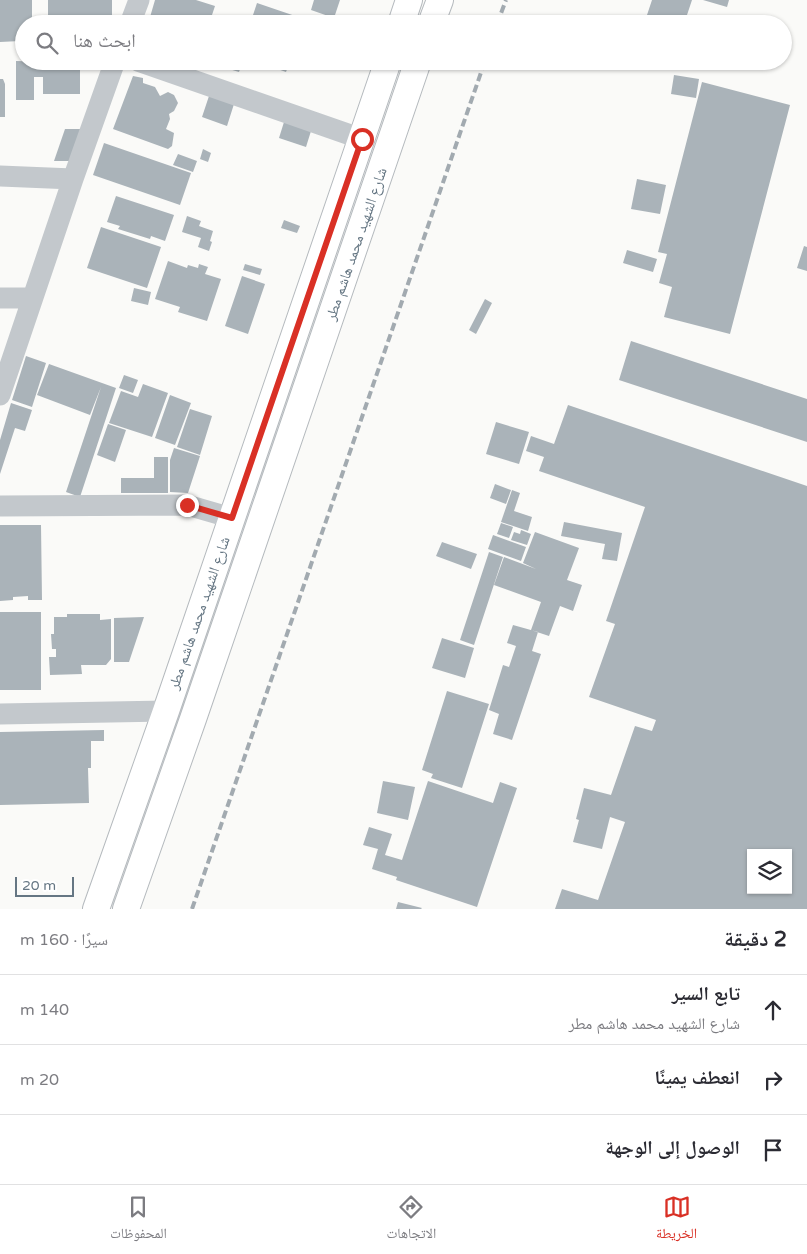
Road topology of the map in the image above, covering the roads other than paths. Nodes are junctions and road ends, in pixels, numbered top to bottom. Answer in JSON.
{"nodes":[{"id":1,"x":139,"y":0,"type":"edge"},
{"id":2,"x":408,"y":0,"type":"edge"},
{"id":3,"x":440,"y":0,"type":"edge"},
{"id":4,"x":133,"y":15,"type":"edge"},
{"id":5,"x":404,"y":15,"type":"edge"},
{"id":6,"x":434,"y":15,"type":"edge"},
{"id":7,"x":112,"y":70,"type":"edge"},
{"id":8,"x":164,"y":70,"type":"edge"},
{"id":9,"x":385,"y":70,"type":"edge"},
{"id":10,"x":415,"y":70,"type":"edge"},
{"id":11,"x":362,"y":139,"type":"junction"},
{"id":12,"x":0,"y":176,"type":"edge"},
{"id":13,"x":73,"y":179,"type":"junction"},
{"id":14,"x":0,"y":298,"type":"edge"},
{"id":15,"x":32,"y":298,"type":"junction"},
{"id":16,"x":0,"y":395,"type":"edge"},
{"id":17,"x":0,"y":506,"type":"edge"},
{"id":18,"x":232,"y":518,"type":"junction"},
{"id":19,"x":166,"y":711,"type":"junction"},
{"id":20,"x":0,"y":714,"type":"edge"},
{"id":21,"x":96,"y":909,"type":"edge"},
{"id":22,"x":126,"y":909,"type":"edge"}],
"edges":[{"from":1,"to":4,"type":"street"},
{"from":2,"to":5,"type":"main road"},
{"from":3,"to":6,"type":"main road"},
{"from":7,"to":13,"type":"street"},
{"from":8,"to":11,"type":"street"},
{"from":9,"to":11,"type":"main road","name":"شارع الشهيد محمد هاشم مطر"},
{"from":10,"to":22,"type":"main road","name":"شارع الشهيد محمد هاشم مطر"},
{"from":11,"to":18,"type":"main road","name":"شارع الشهيد محمد هاشم مطر"},
{"from":12,"to":13,"type":"street"},
{"from":13,"to":15,"type":"street"},
{"from":14,"to":15,"type":"street"},
{"from":15,"to":16,"type":"street"},
{"from":17,"to":18,"type":"street"},
{"from":18,"to":19,"type":"main road","name":"شارع الشهيد محمد هاشم مطر"},
{"from":19,"to":20,"type":"street"},
{"from":19,"to":21,"type":"main road","name":"شارع الشهيد محمد هاشم مطر"}]}
